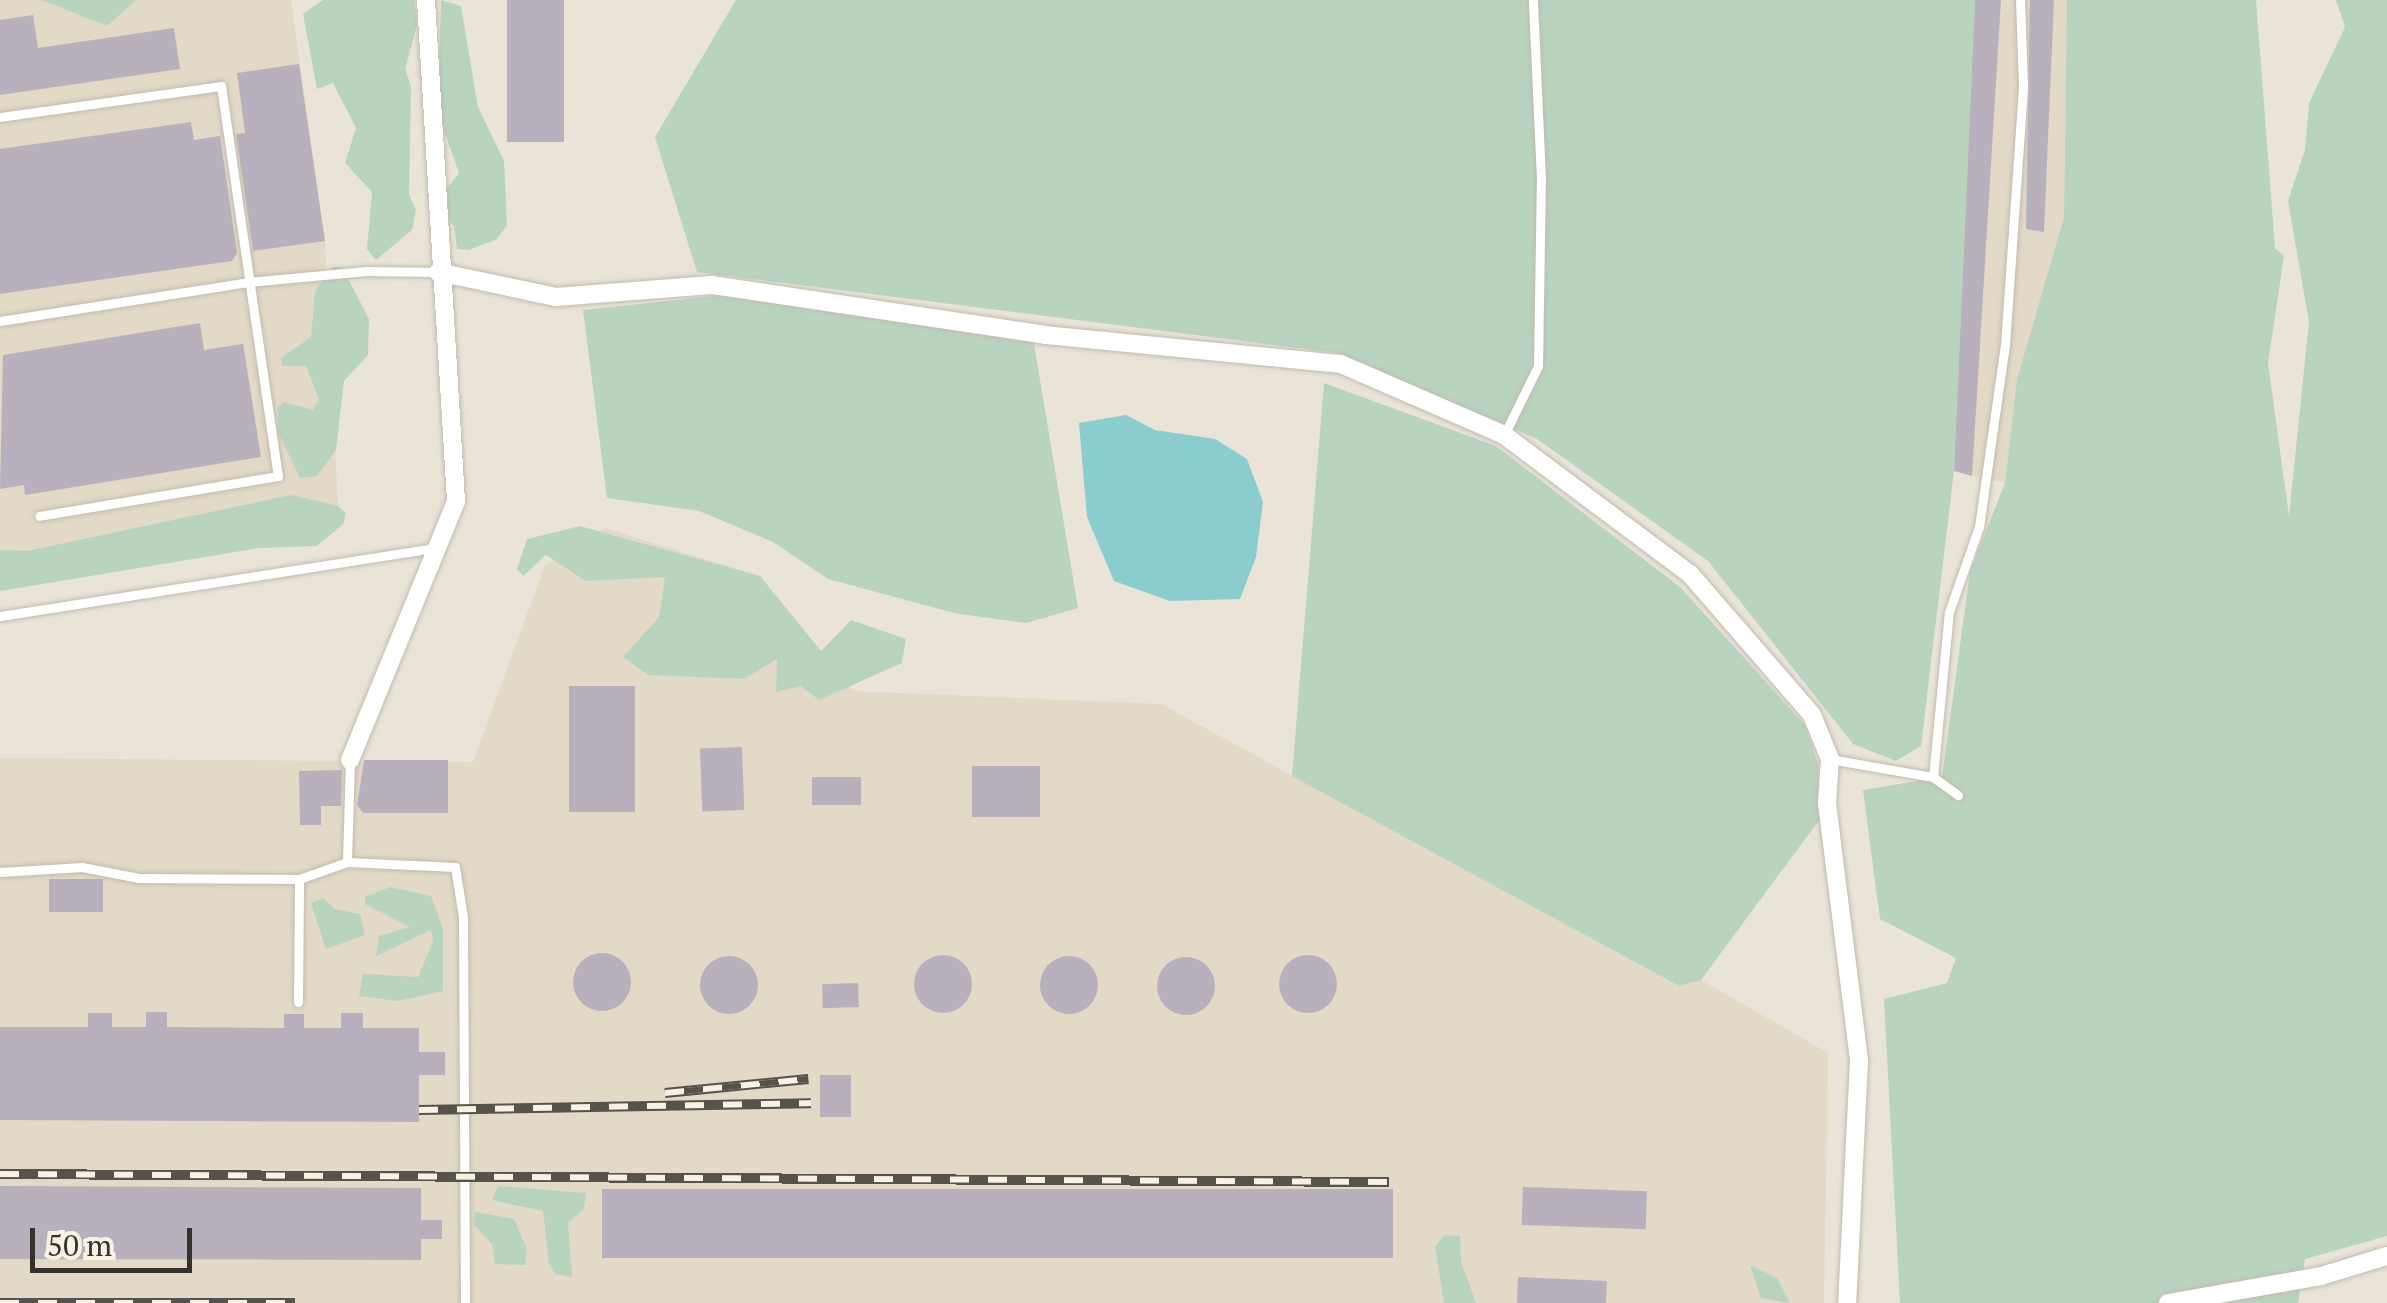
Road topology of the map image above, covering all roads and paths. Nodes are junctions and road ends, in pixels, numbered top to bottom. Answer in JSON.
{"nodes":[{"id":1,"x":426,"y":0,"type":"edge"},
{"id":2,"x":1533,"y":0,"type":"edge"},
{"id":3,"x":2020,"y":0,"type":"edge"},
{"id":4,"x":0,"y":117,"type":"edge"},
{"id":5,"x":438,"y":272,"type":"junction"},
{"id":6,"x":248,"y":282,"type":"junction"},
{"id":7,"x":0,"y":320,"type":"edge"},
{"id":8,"x":1504,"y":435,"type":"junction"},
{"id":9,"x":38,"y":516,"type":"dead end"},
{"id":10,"x":437,"y":548,"type":"junction"},
{"id":11,"x":0,"y":616,"type":"edge"},
{"id":12,"x":1830,"y":759,"type":"junction"},
{"id":13,"x":350,"y":760,"type":"joint"},
{"id":14,"x":1933,"y":777,"type":"junction"},
{"id":15,"x":1958,"y":795,"type":"dead end"},
{"id":16,"x":346,"y":862,"type":"junction"},
{"id":17,"x":0,"y":872,"type":"edge"},
{"id":18,"x":299,"y":880,"type":"junction"},
{"id":19,"x":298,"y":1002,"type":"dead end"},
{"id":20,"x":2387,"y":1256,"type":"edge"},
{"id":21,"x":1848,"y":1302,"type":"edge"},
{"id":22,"x":465,"y":1303,"type":"edge"},
{"id":23,"x":2168,"y":1303,"type":"edge"}],
"edges":[{"from":1,"to":5,"type":"street"},
{"from":2,"to":8,"type":"lane"},
{"from":3,"to":14,"type":"lane"},
{"from":4,"to":6,"type":"lane"},
{"from":5,"to":6,"type":"lane"},
{"from":5,"to":8,"type":"street"},
{"from":5,"to":10,"type":"street"},
{"from":6,"to":7,"type":"lane"},
{"from":6,"to":9,"type":"lane"},
{"from":8,"to":12,"type":"street"},
{"from":10,"to":11,"type":"lane"},
{"from":10,"to":13,"type":"street"},
{"from":12,"to":14,"type":"lane"},
{"from":12,"to":21,"type":"street"},
{"from":13,"to":16,"type":"lane"},
{"from":14,"to":15,"type":"lane"},
{"from":16,"to":18,"type":"lane"},
{"from":16,"to":22,"type":"lane"},
{"from":17,"to":18,"type":"lane"},
{"from":18,"to":19,"type":"lane"},
{"from":20,"to":23,"type":"street"}]}
